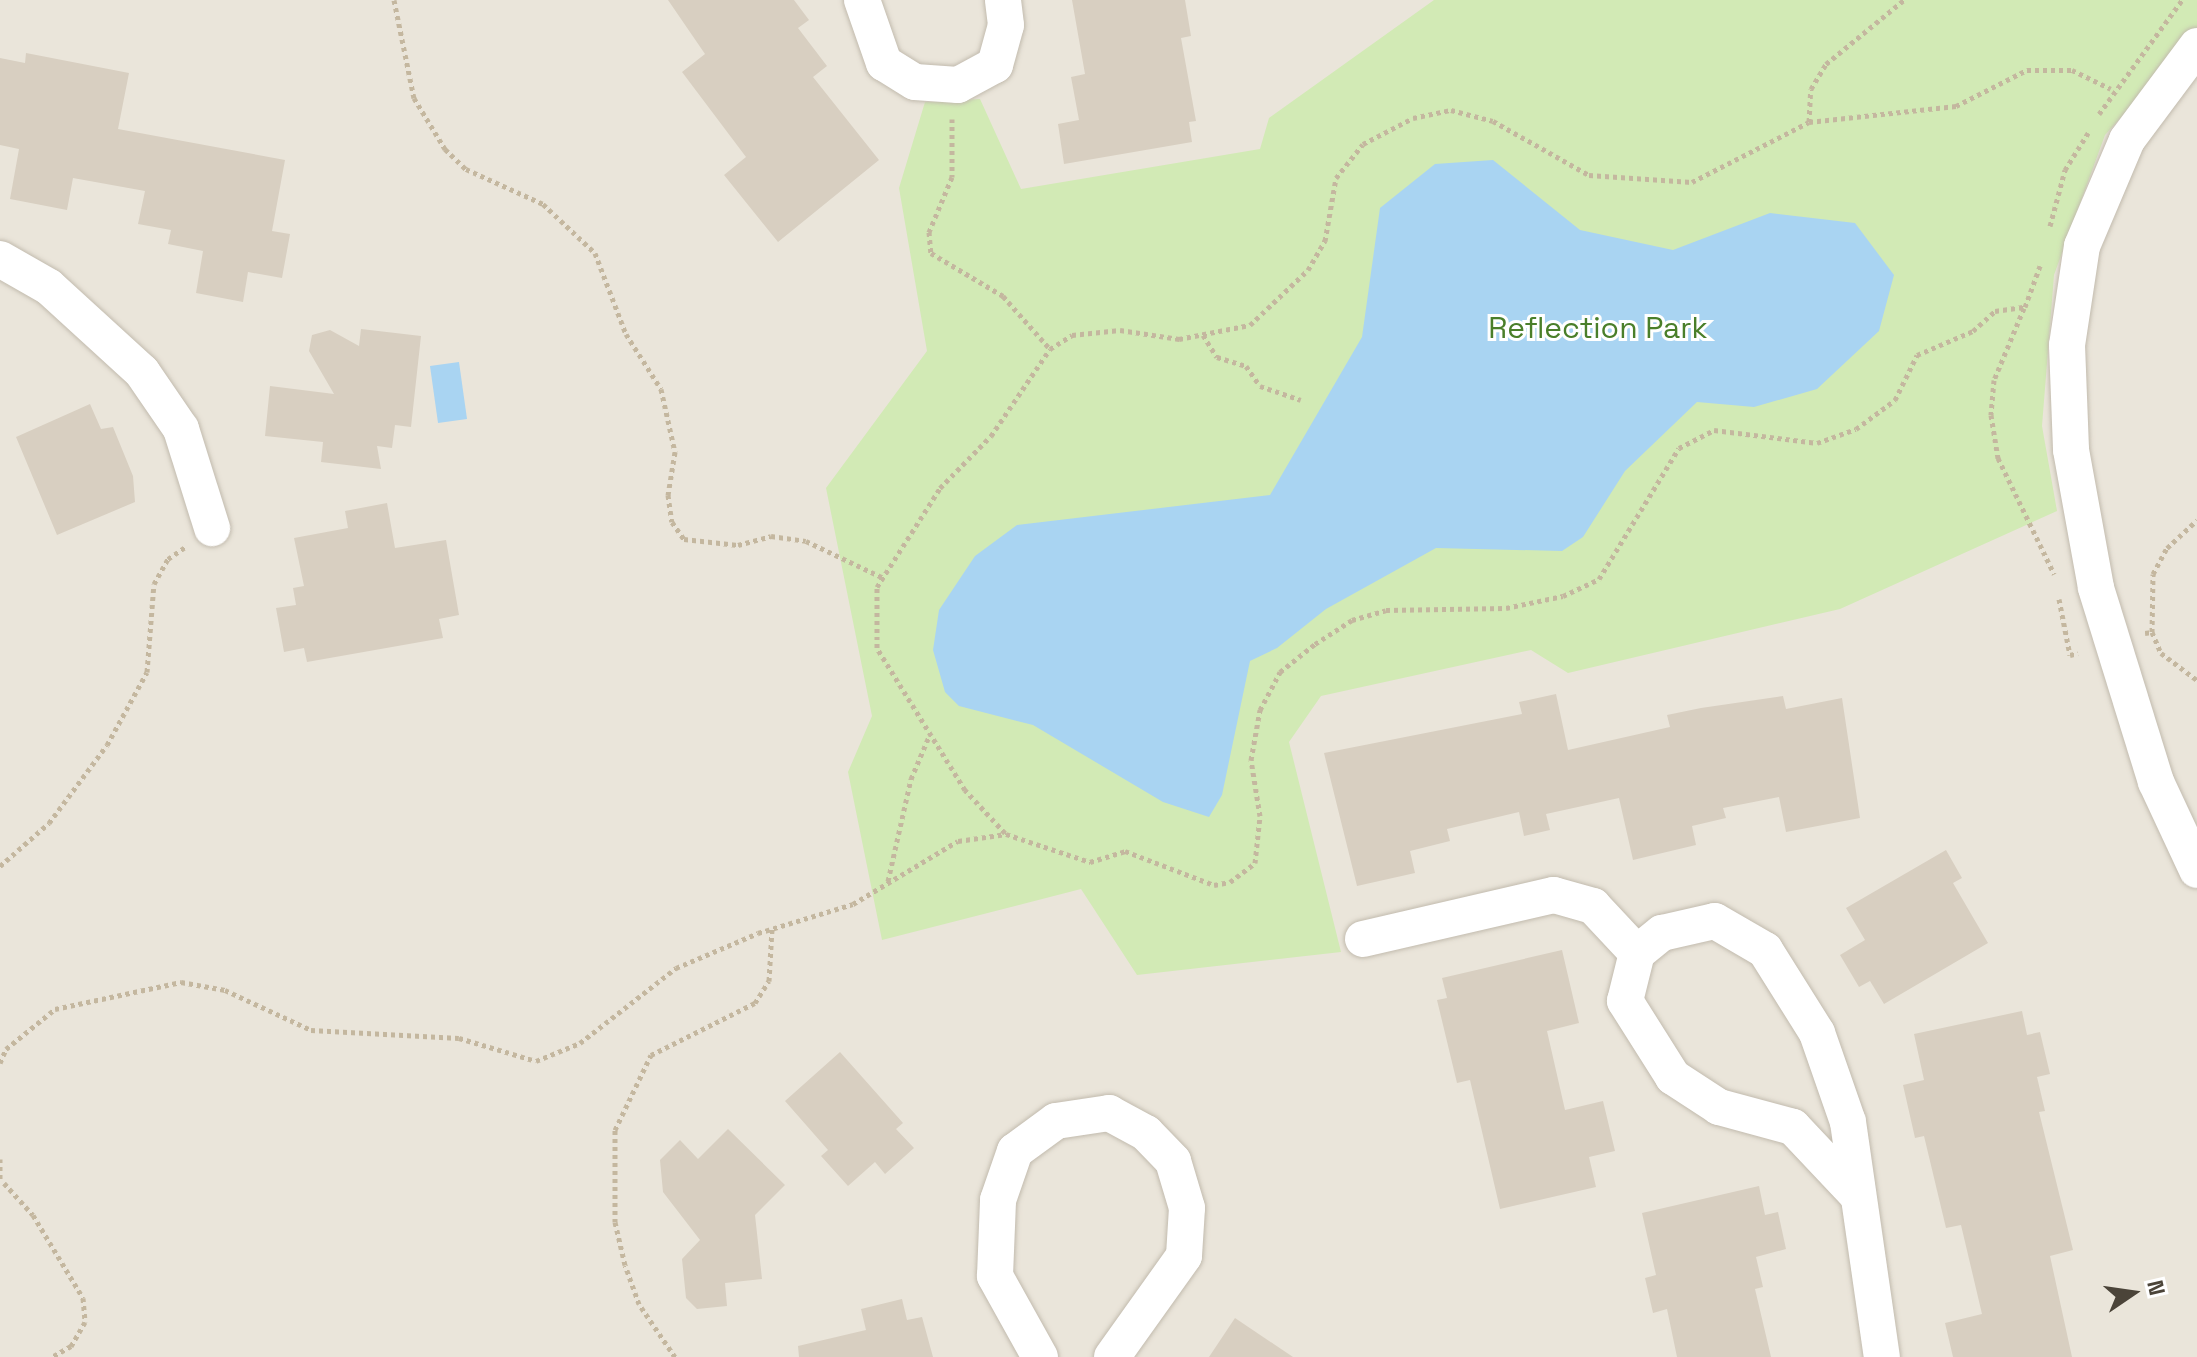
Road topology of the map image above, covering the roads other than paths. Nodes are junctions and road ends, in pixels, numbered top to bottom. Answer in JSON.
{"nodes":[{"id":1,"x":862,"y":0,"type":"edge"},
{"id":2,"x":1003,"y":0,"type":"edge"},
{"id":3,"x":2197,"y":46,"type":"edge"},
{"id":4,"x":0,"y":259,"type":"edge"},
{"id":5,"x":212,"y":528,"type":"road end"},
{"id":6,"x":2197,"y":870,"type":"edge"},
{"id":7,"x":1363,"y":939,"type":"dead end"},
{"id":8,"x":1637,"y":953,"type":"junction"},
{"id":9,"x":1858,"y":1196,"type":"junction"},
{"id":10,"x":1040,"y":1357,"type":"edge"},
{"id":11,"x":1112,"y":1357,"type":"edge"},
{"id":12,"x":1882,"y":1357,"type":"edge"}],
"edges":[{"from":1,"to":2,"type":"street"},
{"from":3,"to":6,"type":"street"},
{"from":4,"to":5,"type":"street"},
{"from":7,"to":8,"type":"street"},
{"from":8,"to":9,"type":"street"},
{"from":8,"to":9,"type":"street"},
{"from":9,"to":12,"type":"street"},
{"from":10,"to":11,"type":"street"}]}
